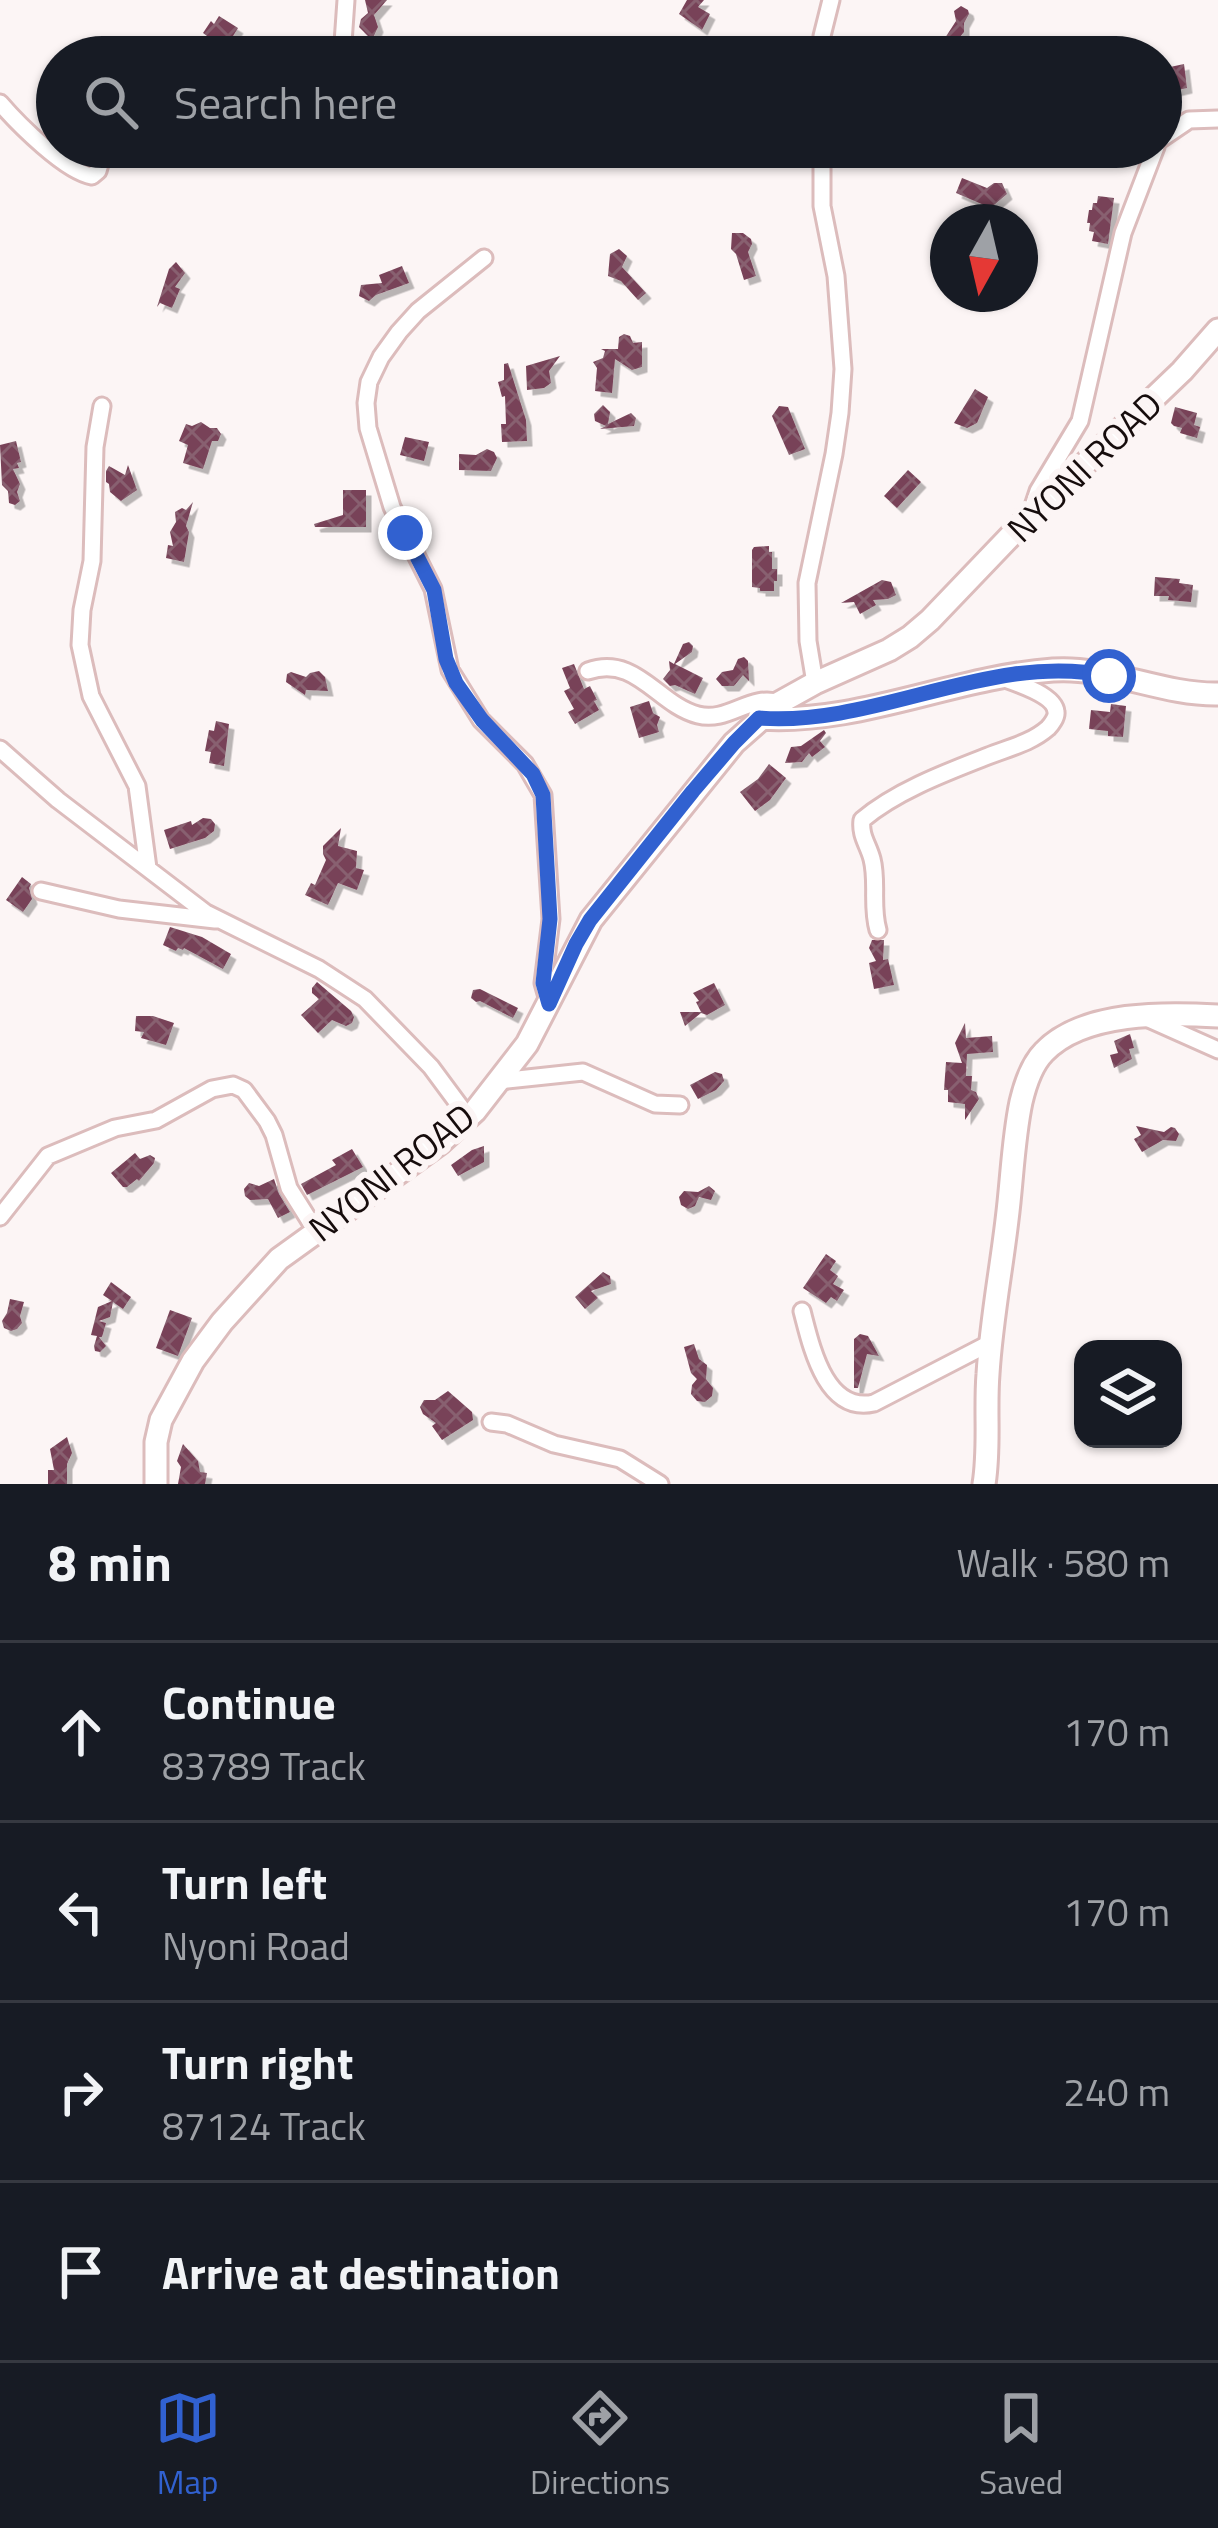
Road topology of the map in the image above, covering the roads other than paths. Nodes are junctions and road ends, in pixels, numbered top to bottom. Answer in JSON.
{"nodes":[{"id":1,"x":346,"y":0,"type":"edge"},
{"id":2,"x":831,"y":0,"type":"edge"},
{"id":3,"x":343,"y":36,"type":"edge"},
{"id":4,"x":822,"y":36,"type":"edge"},
{"id":5,"x":0,"y":104,"type":"edge"},
{"id":6,"x":1218,"y":118,"type":"edge"},
{"id":7,"x":1182,"y":125,"type":"edge"},
{"id":8,"x":36,"y":138,"type":"edge"},
{"id":9,"x":73,"y":168,"type":"edge"},
{"id":10,"x":99,"y":168,"type":"edge"},
{"id":11,"x":822,"y":168,"type":"edge"},
{"id":12,"x":1148,"y":168,"type":"edge"},
{"id":13,"x":484,"y":258,"type":"dead end"},
{"id":14,"x":1218,"y":330,"type":"edge"},
{"id":15,"x":102,"y":406,"type":"dead end"},
{"id":16,"x":1029,"y":518,"type":"junction"},
{"id":17,"x":588,"y":671,"type":"dead end"},
{"id":18,"x":1000,"y":677,"type":"junction"},
{"id":19,"x":815,"y":683,"type":"junction"},
{"id":20,"x":1218,"y":694,"type":"edge"},
{"id":21,"x":779,"y":703,"type":"junction"},
{"id":22,"x":759,"y":718,"type":"junction"},
{"id":23,"x":0,"y":749,"type":"edge"},
{"id":24,"x":148,"y":868,"type":"junction"},
{"id":25,"x":41,"y":891,"type":"dead end"},
{"id":26,"x":218,"y":921,"type":"junction"},
{"id":27,"x":878,"y":930,"type":"dead end"},
{"id":28,"x":549,"y":1004,"type":"junction"},
{"id":29,"x":1139,"y":1015,"type":"junction"},
{"id":30,"x":1218,"y":1016,"type":"edge"},
{"id":31,"x":1218,"y":1050,"type":"edge"},
{"id":32,"x":499,"y":1081,"type":"junction"},
{"id":33,"x":680,"y":1105,"type":"dead end"},
{"id":34,"x":468,"y":1117,"type":"junction"},
{"id":35,"x":0,"y":1217,"type":"edge"},
{"id":36,"x":316,"y":1231,"type":"junction"},
{"id":37,"x":802,"y":1310,"type":"dead end"},
{"id":38,"x":992,"y":1342,"type":"junction"},
{"id":39,"x":491,"y":1421,"type":"dead end"},
{"id":40,"x":156,"y":1484,"type":"edge"},
{"id":41,"x":660,"y":1484,"type":"edge"},
{"id":42,"x":984,"y":1484,"type":"edge"}],
"edges":[{"from":1,"to":3,"type":"street"},
{"from":2,"to":4,"type":"street"},
{"from":5,"to":8,"type":"street"},
{"from":6,"to":7,"type":"street"},
{"from":9,"to":10,"type":"street"},
{"from":11,"to":19,"type":"street"},
{"from":12,"to":16,"type":"street"},
{"from":13,"to":28,"type":"street"},
{"from":14,"to":16,"type":"street","name":"NYONI ROAD"},
{"from":15,"to":24,"type":"street"},
{"from":16,"to":19,"type":"street","name":"NYONI ROAD"},
{"from":17,"to":21,"type":"street"},
{"from":18,"to":20,"type":"street"},
{"from":18,"to":22,"type":"street"},
{"from":18,"to":27,"type":"street"},
{"from":19,"to":21,"type":"street","name":"NYONI ROAD"},
{"from":21,"to":22,"type":"street","name":"NYONI ROAD"},
{"from":22,"to":28,"type":"street","name":"NYONI ROAD"},
{"from":23,"to":24,"type":"street"},
{"from":24,"to":26,"type":"street"},
{"from":25,"to":26,"type":"street"},
{"from":26,"to":34,"type":"street"},
{"from":28,"to":32,"type":"street","name":"NYONI ROAD"},
{"from":29,"to":30,"type":"street"},
{"from":29,"to":31,"type":"street"},
{"from":29,"to":38,"type":"street"},
{"from":32,"to":33,"type":"street"},
{"from":32,"to":34,"type":"street","name":"NYONI ROAD"},
{"from":34,"to":36,"type":"street","name":"NYONI ROAD"},
{"from":35,"to":36,"type":"street"},
{"from":36,"to":40,"type":"street","name":"NYONI ROAD"},
{"from":37,"to":38,"type":"street"},
{"from":38,"to":42,"type":"street"},
{"from":39,"to":41,"type":"street"}]}
